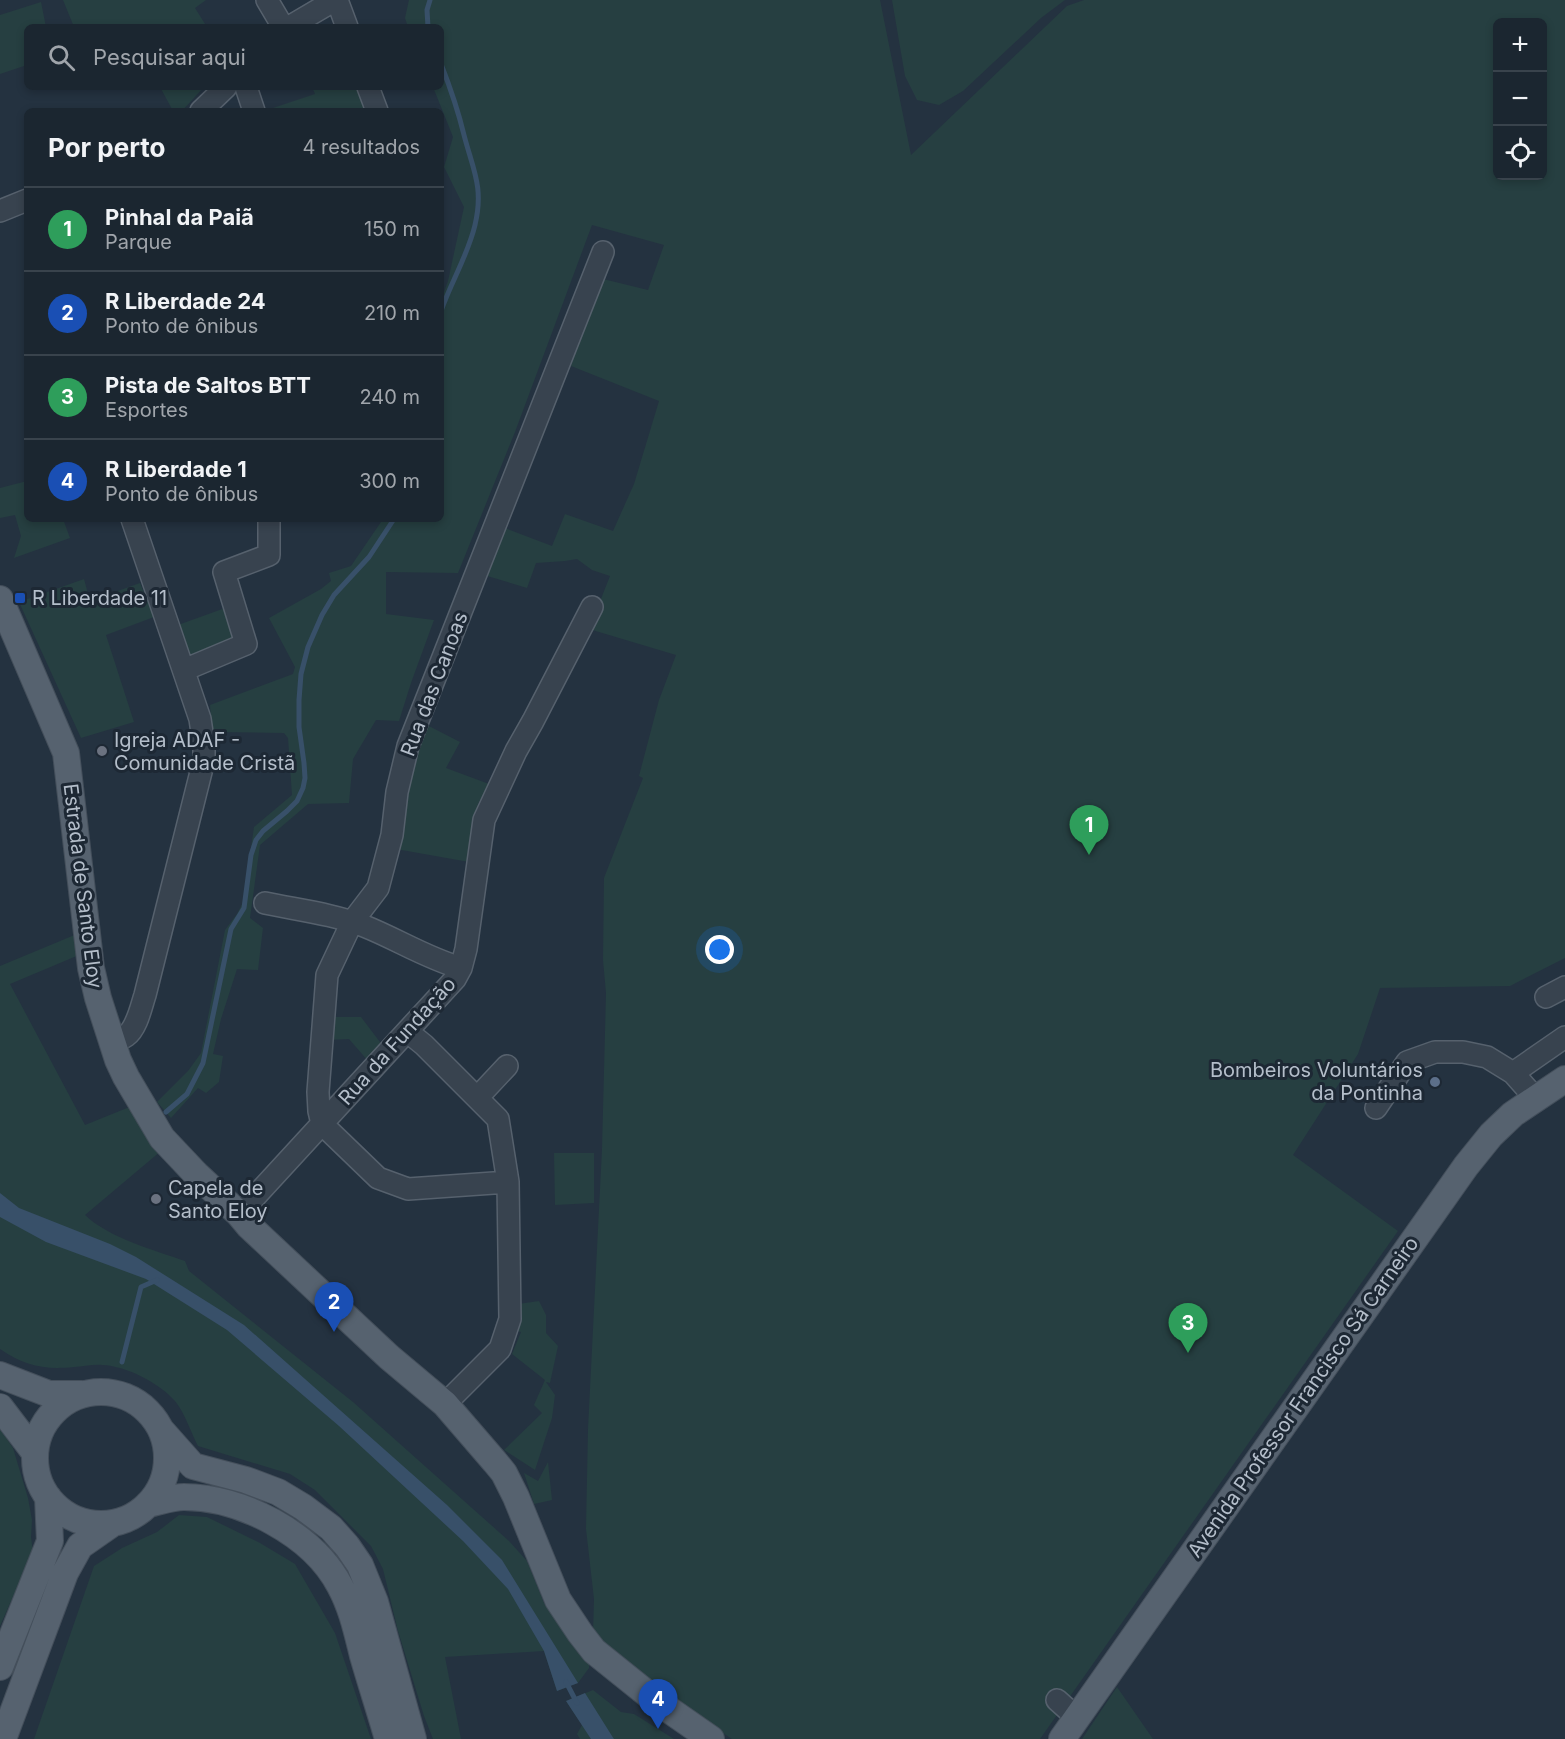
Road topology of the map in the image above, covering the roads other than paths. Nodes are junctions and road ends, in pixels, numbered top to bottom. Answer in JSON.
{"nodes":[{"id":1,"x":267,"y":0,"type":"edge"},
{"id":2,"x":336,"y":0,"type":"edge"},
{"id":3,"x":282,"y":24,"type":"edge"},
{"id":4,"x":294,"y":24,"type":"edge"},
{"id":5,"x":345,"y":24,"type":"edge"},
{"id":6,"x":223,"y":90,"type":"edge"},
{"id":7,"x":247,"y":90,"type":"edge"},
{"id":8,"x":369,"y":90,"type":"edge"},
{"id":9,"x":204,"y":108,"type":"edge"},
{"id":10,"x":253,"y":108,"type":"edge"},
{"id":11,"x":376,"y":108,"type":"edge"},
{"id":12,"x":24,"y":205,"type":"edge"},
{"id":13,"x":0,"y":211,"type":"edge"},
{"id":14,"x":603,"y":252,"type":"dead end"},
{"id":15,"x":133,"y":522,"type":"edge"},
{"id":16,"x":269,"y":522,"type":"edge"},
{"id":17,"x":0,"y":599,"type":"edge"},
{"id":18,"x":592,"y":607,"type":"dead end"},
{"id":19,"x":184,"y":670,"type":"junction"},
{"id":20,"x":265,"y":903,"type":"dead end"},
{"id":21,"x":352,"y":922,"type":"junction"},
{"id":22,"x":461,"y":968,"type":"junction"},
{"id":23,"x":1565,"y":987,"type":"edge"},
{"id":24,"x":1546,"y":997,"type":"dead end"},
{"id":25,"x":408,"y":1032,"type":"junction"},
{"id":26,"x":1565,"y":1037,"type":"edge"},
{"id":27,"x":111,"y":1041,"type":"junction"},
{"id":28,"x":507,"y":1066,"type":"dead end"},
{"id":29,"x":1513,"y":1072,"type":"junction"},
{"id":30,"x":1565,"y":1079,"type":"edge"},
{"id":31,"x":477,"y":1098,"type":"junction"},
{"id":32,"x":1536,"y":1099,"type":"junction"},
{"id":33,"x":1376,"y":1108,"type":"dead end"},
{"id":34,"x":322,"y":1124,"type":"junction"},
{"id":35,"x":508,"y":1182,"type":"junction"},
{"id":36,"x":239,"y":1214,"type":"junction"},
{"id":37,"x":0,"y":1375,"type":"edge"},
{"id":38,"x":85,"y":1394,"type":"junction"},
{"id":39,"x":445,"y":1404,"type":"junction"},
{"id":40,"x":0,"y":1407,"type":"edge"},
{"id":41,"x":161,"y":1430,"type":"junction"},
{"id":42,"x":35,"y":1453,"type":"junction"},
{"id":43,"x":48,"y":1497,"type":"junction"},
{"id":44,"x":148,"y":1504,"type":"junction"},
{"id":45,"x":113,"y":1522,"type":"junction"},
{"id":46,"x":0,"y":1667,"type":"edge"},
{"id":47,"x":1057,"y":1700,"type":"dead end"},
{"id":48,"x":1065,"y":1733,"type":"edge"},
{"id":49,"x":3,"y":1739,"type":"edge"},
{"id":50,"x":388,"y":1739,"type":"edge"},
{"id":51,"x":413,"y":1739,"type":"edge"},
{"id":52,"x":711,"y":1739,"type":"edge"}],
"edges":[{"from":1,"to":3,"type":"street"},
{"from":2,"to":4,"type":"street"},
{"from":2,"to":5,"type":"street"},
{"from":6,"to":9,"type":"street"},
{"from":7,"to":10,"type":"street"},
{"from":8,"to":11,"type":"street"},
{"from":12,"to":13,"type":"street"},
{"from":14,"to":21,"type":"street","name":"Rua das Canoas"},
{"from":15,"to":19,"type":"street"},
{"from":16,"to":19,"type":"street"},
{"from":17,"to":27,"type":"main road","name":"Estrada de Santo Eloy"},
{"from":18,"to":22,"type":"street","name":"Rua da Fundação"},
{"from":19,"to":27,"type":"street"},
{"from":20,"to":21,"type":"street"},
{"from":21,"to":22,"type":"street"},
{"from":21,"to":34,"type":"street","name":"Rua das Canoas"},
{"from":22,"to":25,"type":"street","name":"Rua da Fundação"},
{"from":23,"to":24,"type":"street"},
{"from":25,"to":31,"type":"street"},
{"from":25,"to":34,"type":"street","name":"Rua da Fundação"},
{"from":26,"to":29,"type":"street"},
{"from":27,"to":36,"type":"main road","name":"Estrada de Santo Eloy"},
{"from":28,"to":31,"type":"street"},
{"from":29,"to":32,"type":"street"},
{"from":29,"to":33,"type":"street"},
{"from":30,"to":32,"type":"main road","name":"Avenida Professor Francisco Sá Carneiro"},
{"from":31,"to":35,"type":"street"},
{"from":32,"to":48,"type":"main road","name":"Avenida Professor Francisco Sá Carneiro"},
{"from":34,"to":35,"type":"street"},
{"from":34,"to":36,"type":"street","name":"Rua da Fundação"},
{"from":35,"to":39,"type":"street"},
{"from":36,"to":39,"type":"main road","name":"Estrada de Santo Eloy"},
{"from":37,"to":38,"type":"main road"},
{"from":38,"to":41,"type":"main road"},
{"from":38,"to":42,"type":"main road"},
{"from":39,"to":52,"type":"main road","name":"Estrada de Santo Eloy"},
{"from":40,"to":42,"type":"main road"},
{"from":41,"to":44,"type":"main road"},
{"from":41,"to":51,"type":"main road"},
{"from":42,"to":43,"type":"main road"},
{"from":43,"to":45,"type":"main road"},
{"from":43,"to":46,"type":"main road"},
{"from":44,"to":45,"type":"main road"},
{"from":44,"to":50,"type":"main road"},
{"from":45,"to":49,"type":"main road"},
{"from":47,"to":48,"type":"street"}]}
